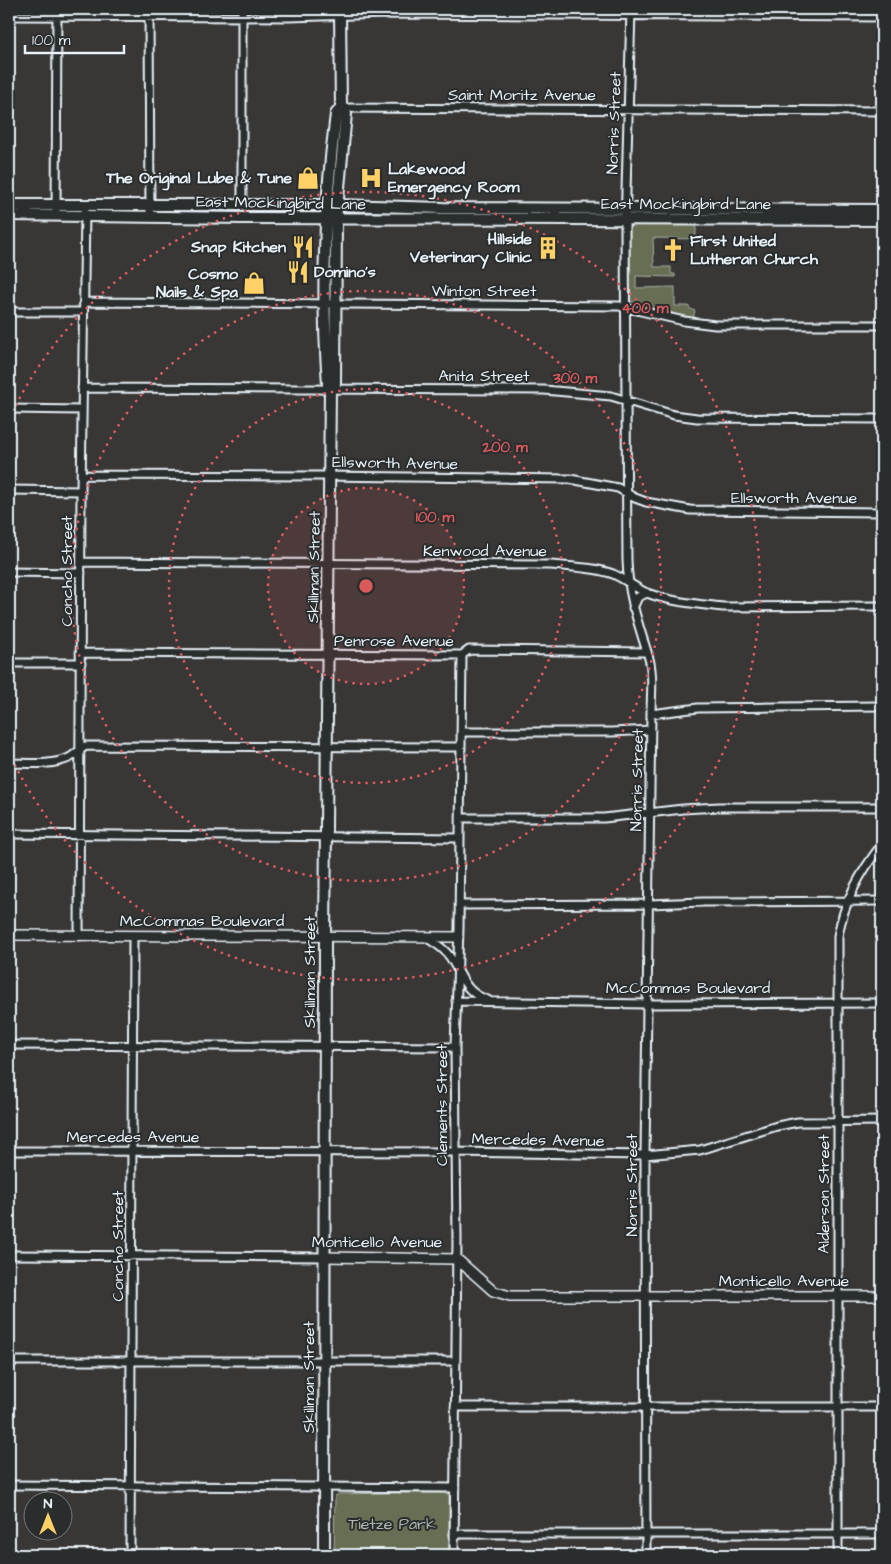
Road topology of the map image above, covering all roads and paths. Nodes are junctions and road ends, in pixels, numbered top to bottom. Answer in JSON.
{"nodes":[{"id":1,"x":242,"y":9,"type":"edge"},
{"id":2,"x":57,"y":12,"type":"edge"},
{"id":3,"x":149,"y":12,"type":"edge"},
{"id":4,"x":340,"y":12,"type":"edge"},
{"id":5,"x":631,"y":12,"type":"edge"},
{"id":6,"x":9,"y":16,"type":"edge"},
{"id":7,"x":242,"y":17,"type":"junction"},
{"id":8,"x":882,"y":17,"type":"edge"},
{"id":9,"x":341,"y":108,"type":"junction"},
{"id":10,"x":628,"y":110,"type":"junction"},
{"id":11,"x":882,"y":111,"type":"edge"},
{"id":12,"x":9,"y":205,"type":"edge"},
{"id":13,"x":242,"y":205,"type":"junction"},
{"id":14,"x":326,"y":205,"type":"junction"},
{"id":15,"x":338,"y":205,"type":"junction"},
{"id":16,"x":56,"y":210,"type":"junction"},
{"id":17,"x":85,"y":210,"type":"junction"},
{"id":18,"x":882,"y":210,"type":"edge"},
{"id":19,"x":150,"y":211,"type":"junction"},
{"id":20,"x":443,"y":213,"type":"junction"},
{"id":21,"x":626,"y":214,"type":"junction"},
{"id":22,"x":9,"y":215,"type":"edge"},
{"id":23,"x":242,"y":218,"type":"junction"},
{"id":24,"x":336,"y":218,"type":"junction"},
{"id":25,"x":325,"y":219,"type":"junction"},
{"id":26,"x":882,"y":220,"type":"edge"},
{"id":27,"x":84,"y":302,"type":"junction"},
{"id":28,"x":324,"y":304,"type":"junction"},
{"id":29,"x":336,"y":304,"type":"junction"},
{"id":30,"x":626,"y":306,"type":"junction"},
{"id":31,"x":9,"y":312,"type":"edge"},
{"id":32,"x":83,"y":312,"type":"junction"},
{"id":33,"x":882,"y":324,"type":"edge"},
{"id":34,"x":82,"y":388,"type":"junction"},
{"id":35,"x":330,"y":389,"type":"junction"},
{"id":36,"x":626,"y":400,"type":"junction"},
{"id":37,"x":9,"y":409,"type":"edge"},
{"id":38,"x":82,"y":410,"type":"junction"},
{"id":39,"x":882,"y":419,"type":"edge"},
{"id":40,"x":82,"y":475,"type":"junction"},
{"id":41,"x":330,"y":476,"type":"junction"},
{"id":42,"x":9,"y":490,"type":"edge"},
{"id":43,"x":81,"y":490,"type":"junction"},
{"id":44,"x":626,"y":493,"type":"junction"},
{"id":45,"x":882,"y":512,"type":"edge"},
{"id":46,"x":81,"y":562,"type":"junction"},
{"id":47,"x":329,"y":564,"type":"junction"},
{"id":48,"x":9,"y":572,"type":"edge"},
{"id":49,"x":81,"y":573,"type":"junction"},
{"id":50,"x":627,"y":582,"type":"junction"},
{"id":51,"x":647,"y":593,"type":"junction"},
{"id":52,"x":882,"y":606,"type":"edge"},
{"id":53,"x":633,"y":608,"type":"junction"},
{"id":54,"x":647,"y":652,"type":"junction"},
{"id":55,"x":80,"y":653,"type":"junction"},
{"id":56,"x":328,"y":654,"type":"junction"},
{"id":57,"x":462,"y":655,"type":"junction"},
{"id":58,"x":9,"y":663,"type":"edge"},
{"id":59,"x":80,"y":663,"type":"junction"},
{"id":60,"x":882,"y":706,"type":"edge"},
{"id":61,"x":651,"y":714,"type":"junction"},
{"id":62,"x":651,"y":730,"type":"junction"},
{"id":63,"x":461,"y":732,"type":"junction"},
{"id":64,"x":327,"y":747,"type":"junction"},
{"id":65,"x":460,"y":747,"type":"junction"},
{"id":66,"x":80,"y":749,"type":"junction"},
{"id":67,"x":9,"y":763,"type":"edge"},
{"id":68,"x":882,"y":807,"type":"edge"},
{"id":69,"x":650,"y":814,"type":"junction"},
{"id":70,"x":460,"y":818,"type":"junction"},
{"id":71,"x":9,"y":834,"type":"edge"},
{"id":72,"x":78,"y":834,"type":"junction"},
{"id":73,"x":326,"y":837,"type":"junction"},
{"id":74,"x":460,"y":838,"type":"junction"},
{"id":75,"x":882,"y":844,"type":"edge"},
{"id":76,"x":847,"y":901,"type":"junction"},
{"id":77,"x":882,"y":901,"type":"edge"},
{"id":78,"x":649,"y":904,"type":"junction"},
{"id":79,"x":459,"y":905,"type":"junction"},
{"id":80,"x":9,"y":935,"type":"edge"},
{"id":81,"x":79,"y":936,"type":"junction"},
{"id":82,"x":133,"y":936,"type":"junction"},
{"id":83,"x":325,"y":936,"type":"junction"},
{"id":84,"x":425,"y":937,"type":"junction"},
{"id":85,"x":458,"y":937,"type":"junction"},
{"id":86,"x":457,"y":973,"type":"junction"},
{"id":87,"x":456,"y":1001,"type":"junction"},
{"id":88,"x":493,"y":1002,"type":"junction"},
{"id":89,"x":838,"y":1003,"type":"junction"},
{"id":90,"x":882,"y":1003,"type":"edge"},
{"id":91,"x":647,"y":1004,"type":"junction"},
{"id":92,"x":9,"y":1045,"type":"edge"},
{"id":93,"x":133,"y":1045,"type":"junction"},
{"id":94,"x":325,"y":1047,"type":"junction"},
{"id":95,"x":455,"y":1047,"type":"junction"},
{"id":96,"x":838,"y":1120,"type":"junction"},
{"id":97,"x":882,"y":1121,"type":"edge"},
{"id":98,"x":9,"y":1151,"type":"edge"},
{"id":99,"x":132,"y":1151,"type":"junction"},
{"id":100,"x":325,"y":1151,"type":"junction"},
{"id":101,"x":455,"y":1152,"type":"junction"},
{"id":102,"x":645,"y":1156,"type":"junction"},
{"id":103,"x":9,"y":1255,"type":"edge"},
{"id":104,"x":132,"y":1256,"type":"junction"},
{"id":105,"x":324,"y":1257,"type":"junction"},
{"id":106,"x":457,"y":1259,"type":"junction"},
{"id":107,"x":646,"y":1296,"type":"junction"},
{"id":108,"x":838,"y":1296,"type":"junction"},
{"id":109,"x":882,"y":1296,"type":"edge"},
{"id":110,"x":9,"y":1361,"type":"edge"},
{"id":111,"x":455,"y":1361,"type":"junction"},
{"id":112,"x":132,"y":1362,"type":"junction"},
{"id":113,"x":324,"y":1362,"type":"junction"},
{"id":114,"x":455,"y":1407,"type":"junction"},
{"id":115,"x":646,"y":1407,"type":"junction"},
{"id":116,"x":839,"y":1407,"type":"junction"},
{"id":117,"x":882,"y":1407,"type":"edge"},
{"id":118,"x":9,"y":1485,"type":"edge"},
{"id":119,"x":131,"y":1486,"type":"junction"},
{"id":120,"x":324,"y":1488,"type":"junction"},
{"id":121,"x":455,"y":1488,"type":"junction"},
{"id":122,"x":454,"y":1534,"type":"junction"},
{"id":123,"x":646,"y":1534,"type":"junction"},
{"id":124,"x":838,"y":1534,"type":"junction"},
{"id":125,"x":882,"y":1534,"type":"edge"},
{"id":126,"x":130,"y":1555,"type":"edge"},
{"id":127,"x":324,"y":1555,"type":"edge"},
{"id":128,"x":454,"y":1555,"type":"edge"},
{"id":129,"x":646,"y":1555,"type":"edge"},
{"id":130,"x":838,"y":1555,"type":"edge"}],
"edges":[{"from":1,"to":7,"type":"street"},
{"from":2,"to":3,"type":"street"},
{"from":2,"to":6,"type":"street"},
{"from":2,"to":16,"type":"street"},
{"from":3,"to":7,"type":"street"},
{"from":3,"to":19,"type":"street"},
{"from":4,"to":5,"type":"street"},
{"from":4,"to":7,"type":"street"},
{"from":4,"to":9,"type":"main road","name":"Skillman Street"},
{"from":5,"to":8,"type":"street"},
{"from":5,"to":10,"type":"street","name":"Norris Street"},
{"from":7,"to":13,"type":"street"},
{"from":9,"to":10,"type":"street","name":"Saint Moritz Avenue"},
{"from":9,"to":14,"type":"main road","name":"Skillman Street"},
{"from":9,"to":15,"type":"main road","name":"Skillman Street"},
{"from":10,"to":11,"type":"street","name":"Saint Moritz Avenue"},
{"from":10,"to":21,"type":"street","name":"Norris Street"},
{"from":12,"to":16,"type":"main road","name":"East Mockingbird Lane"},
{"from":13,"to":14,"type":"main road","name":"East Mockingbird Lane"},
{"from":13,"to":19,"type":"main road","name":"East Mockingbird Lane"},
{"from":13,"to":23,"type":"main road"},
{"from":14,"to":15,"type":"main road","name":"East Mockingbird Lane"},
{"from":14,"to":25,"type":"main road","name":"Skillman Street"},
{"from":15,"to":20,"type":"main road","name":"East Mockingbird Lane"},
{"from":15,"to":24,"type":"main road","name":"Skillman Street"},
{"from":16,"to":17,"type":"main road","name":"East Mockingbird Lane"},
{"from":16,"to":22,"type":"main road","name":"East Mockingbird Lane"},
{"from":17,"to":19,"type":"main road","name":"East Mockingbird Lane"},
{"from":17,"to":27,"type":"street","name":"Concho Street"},
{"from":18,"to":21,"type":"main road","name":"East Mockingbird Lane"},
{"from":19,"to":23,"type":"main road","name":"East Mockingbird Lane"},
{"from":20,"to":21,"type":"main road","name":"East Mockingbird Lane"},
{"from":20,"to":24,"type":"main road","name":"East Mockingbird Lane"},
{"from":21,"to":26,"type":"main road","name":"East Mockingbird Lane"},
{"from":21,"to":30,"type":"street","name":"Norris Street"},
{"from":23,"to":25,"type":"main road","name":"East Mockingbird Lane"},
{"from":24,"to":25,"type":"main road","name":"East Mockingbird Lane"},
{"from":24,"to":29,"type":"main road","name":"Skillman Street"},
{"from":25,"to":28,"type":"main road","name":"Skillman Street"},
{"from":27,"to":28,"type":"street","name":"Winton Street"},
{"from":27,"to":32,"type":"street","name":"Concho Street"},
{"from":28,"to":29,"type":"street","name":"Winton Street"},
{"from":28,"to":35,"type":"main road","name":"Skillman Street"},
{"from":29,"to":30,"type":"street","name":"Winton Street"},
{"from":29,"to":35,"type":"main road","name":"Skillman Street"},
{"from":30,"to":33,"type":"street","name":"Winton Street"},
{"from":30,"to":36,"type":"street","name":"Norris Street"},
{"from":31,"to":32,"type":"street"},
{"from":32,"to":34,"type":"street","name":"Concho Street"},
{"from":34,"to":35,"type":"street","name":"Anita Street"},
{"from":34,"to":38,"type":"street","name":"Concho Street"},
{"from":35,"to":36,"type":"street","name":"Anita Street"},
{"from":35,"to":41,"type":"main road","name":"Skillman Street"},
{"from":36,"to":39,"type":"street","name":"Anita Street"},
{"from":36,"to":44,"type":"street","name":"Norris Street"},
{"from":37,"to":38,"type":"street"},
{"from":38,"to":40,"type":"street","name":"Concho Street"},
{"from":40,"to":41,"type":"street","name":"Ellsworth Avenue"},
{"from":40,"to":43,"type":"street","name":"Concho Street"},
{"from":41,"to":44,"type":"street","name":"Ellsworth Avenue"},
{"from":41,"to":47,"type":"main road","name":"Skillman Street"},
{"from":42,"to":43,"type":"street"},
{"from":43,"to":46,"type":"street","name":"Concho Street"},
{"from":44,"to":45,"type":"street","name":"Ellsworth Avenue"},
{"from":44,"to":50,"type":"street","name":"Norris Street"},
{"from":46,"to":47,"type":"street","name":"Kenwood Avenue"},
{"from":46,"to":49,"type":"street","name":"Concho Street"},
{"from":47,"to":50,"type":"street","name":"Kenwood Avenue"},
{"from":47,"to":56,"type":"main road","name":"Skillman Street"},
{"from":48,"to":49,"type":"street"},
{"from":49,"to":55,"type":"street","name":"Concho Street"},
{"from":50,"to":51,"type":"street","name":"Kenwood Avenue"},
{"from":50,"to":53,"type":"street","name":"Norris Street"},
{"from":51,"to":52,"type":"street","name":"Kenwood Avenue"},
{"from":51,"to":53,"type":"street"},
{"from":53,"to":54,"type":"street","name":"Norris Street"},
{"from":54,"to":57,"type":"street","name":"Penrose Avenue"},
{"from":54,"to":61,"type":"street","name":"Norris Street"},
{"from":55,"to":56,"type":"street","name":"Penrose Avenue"},
{"from":55,"to":59,"type":"street","name":"Concho Street"},
{"from":56,"to":57,"type":"street","name":"Penrose Avenue"},
{"from":56,"to":64,"type":"main road","name":"Skillman Street"},
{"from":57,"to":63,"type":"street","name":"Clements Street"},
{"from":58,"to":59,"type":"street"},
{"from":59,"to":66,"type":"street","name":"Concho Street"},
{"from":60,"to":61,"type":"street"},
{"from":61,"to":62,"type":"street","name":"Norris Street"},
{"from":62,"to":63,"type":"street"},
{"from":62,"to":69,"type":"street","name":"Norris Street"},
{"from":63,"to":65,"type":"street","name":"Clements Street"},
{"from":64,"to":65,"type":"street"},
{"from":64,"to":66,"type":"street"},
{"from":64,"to":73,"type":"main road","name":"Skillman Street"},
{"from":65,"to":70,"type":"street","name":"Clements Street"},
{"from":66,"to":67,"type":"street"},
{"from":66,"to":72,"type":"street","name":"Concho Street"},
{"from":68,"to":69,"type":"street"},
{"from":69,"to":70,"type":"street"},
{"from":69,"to":78,"type":"street","name":"Norris Street"},
{"from":70,"to":74,"type":"street","name":"Clements Street"},
{"from":71,"to":72,"type":"street"},
{"from":72,"to":73,"type":"street"},
{"from":72,"to":81,"type":"street","name":"Concho Street"},
{"from":73,"to":74,"type":"street"},
{"from":73,"to":83,"type":"main road","name":"Skillman Street"},
{"from":74,"to":79,"type":"street","name":"Clements Street"},
{"from":75,"to":76,"type":"street","name":"Alderson Street"},
{"from":76,"to":77,"type":"street"},
{"from":76,"to":78,"type":"street"},
{"from":76,"to":89,"type":"street","name":"Alderson Street"},
{"from":78,"to":79,"type":"street"},
{"from":78,"to":91,"type":"street","name":"Norris Street"},
{"from":79,"to":85,"type":"street","name":"Clements Street"},
{"from":80,"to":81,"type":"street","name":"McCommas Boulevard"},
{"from":81,"to":82,"type":"street","name":"McCommas Boulevard"},
{"from":82,"to":83,"type":"street","name":"McCommas Boulevard"},
{"from":82,"to":93,"type":"street","name":"Concho Street"},
{"from":83,"to":84,"type":"street","name":"McCommas Boulevard"},
{"from":83,"to":94,"type":"main road","name":"Skillman Street"},
{"from":84,"to":85,"type":"street","name":"McCommas Boulevard"},
{"from":84,"to":86,"type":"street","name":"McCommas Boulevard"},
{"from":85,"to":86,"type":"street","name":"Clements Street"},
{"from":86,"to":87,"type":"street","name":"Clements Street"},
{"from":86,"to":88,"type":"street","name":"McCommas Boulevard"},
{"from":87,"to":88,"type":"street","name":"McCommas Boulevard"},
{"from":87,"to":95,"type":"street","name":"Clements Street"},
{"from":88,"to":91,"type":"street","name":"McCommas Boulevard"},
{"from":89,"to":90,"type":"street","name":"McCommas Boulevard"},
{"from":89,"to":91,"type":"street","name":"McCommas Boulevard"},
{"from":89,"to":96,"type":"street","name":"Alderson Street"},
{"from":91,"to":102,"type":"street","name":"Norris Street"},
{"from":92,"to":93,"type":"street"},
{"from":93,"to":94,"type":"street"},
{"from":93,"to":99,"type":"street","name":"Concho Street"},
{"from":94,"to":95,"type":"street"},
{"from":94,"to":100,"type":"main road","name":"Skillman Street"},
{"from":95,"to":101,"type":"street","name":"Clements Street"},
{"from":96,"to":97,"type":"street","name":"Mercedes Avenue"},
{"from":96,"to":102,"type":"street","name":"Mercedes Avenue"},
{"from":96,"to":108,"type":"street","name":"Alderson Street"},
{"from":98,"to":99,"type":"street","name":"Mercedes Avenue"},
{"from":99,"to":100,"type":"street","name":"Mercedes Avenue"},
{"from":99,"to":104,"type":"street","name":"Concho Street"},
{"from":100,"to":101,"type":"street","name":"Mercedes Avenue"},
{"from":100,"to":105,"type":"main road","name":"Skillman Street"},
{"from":101,"to":102,"type":"street","name":"Mercedes Avenue"},
{"from":101,"to":106,"type":"street","name":"Clements Street"},
{"from":102,"to":107,"type":"street","name":"Norris Street"},
{"from":103,"to":104,"type":"street","name":"Monticello Avenue"},
{"from":104,"to":105,"type":"street","name":"Monticello Avenue"},
{"from":104,"to":112,"type":"street","name":"Concho Street"},
{"from":105,"to":106,"type":"street","name":"Monticello Avenue"},
{"from":105,"to":113,"type":"main road","name":"Skillman Street"},
{"from":106,"to":107,"type":"street","name":"Monticello Avenue"},
{"from":106,"to":111,"type":"street","name":"Clements Street"},
{"from":107,"to":108,"type":"street","name":"Monticello Avenue"},
{"from":107,"to":115,"type":"street","name":"Norris Street"},
{"from":108,"to":109,"type":"street","name":"Monticello Avenue"},
{"from":108,"to":116,"type":"street","name":"Alderson Street"},
{"from":110,"to":112,"type":"street"},
{"from":111,"to":113,"type":"street"},
{"from":111,"to":114,"type":"street","name":"Clements Street"},
{"from":112,"to":113,"type":"street"},
{"from":112,"to":119,"type":"street","name":"Concho Street"},
{"from":113,"to":120,"type":"main road","name":"Skillman Street"},
{"from":114,"to":115,"type":"street"},
{"from":114,"to":121,"type":"street","name":"Clements Street"},
{"from":115,"to":116,"type":"street"},
{"from":115,"to":123,"type":"street","name":"Norris Street"},
{"from":116,"to":117,"type":"street"},
{"from":116,"to":124,"type":"street","name":"Alderson Street"},
{"from":118,"to":119,"type":"street"},
{"from":119,"to":120,"type":"street"},
{"from":119,"to":126,"type":"street","name":"Concho Street"},
{"from":120,"to":121,"type":"street"},
{"from":120,"to":127,"type":"main road","name":"Skillman Street"},
{"from":121,"to":122,"type":"street","name":"Clements Street"},
{"from":122,"to":123,"type":"street"},
{"from":122,"to":128,"type":"street","name":"Clements Street"},
{"from":123,"to":124,"type":"street"},
{"from":123,"to":129,"type":"street","name":"Norris Street"},
{"from":124,"to":125,"type":"street"},
{"from":124,"to":130,"type":"street","name":"Alderson Street"}]}
